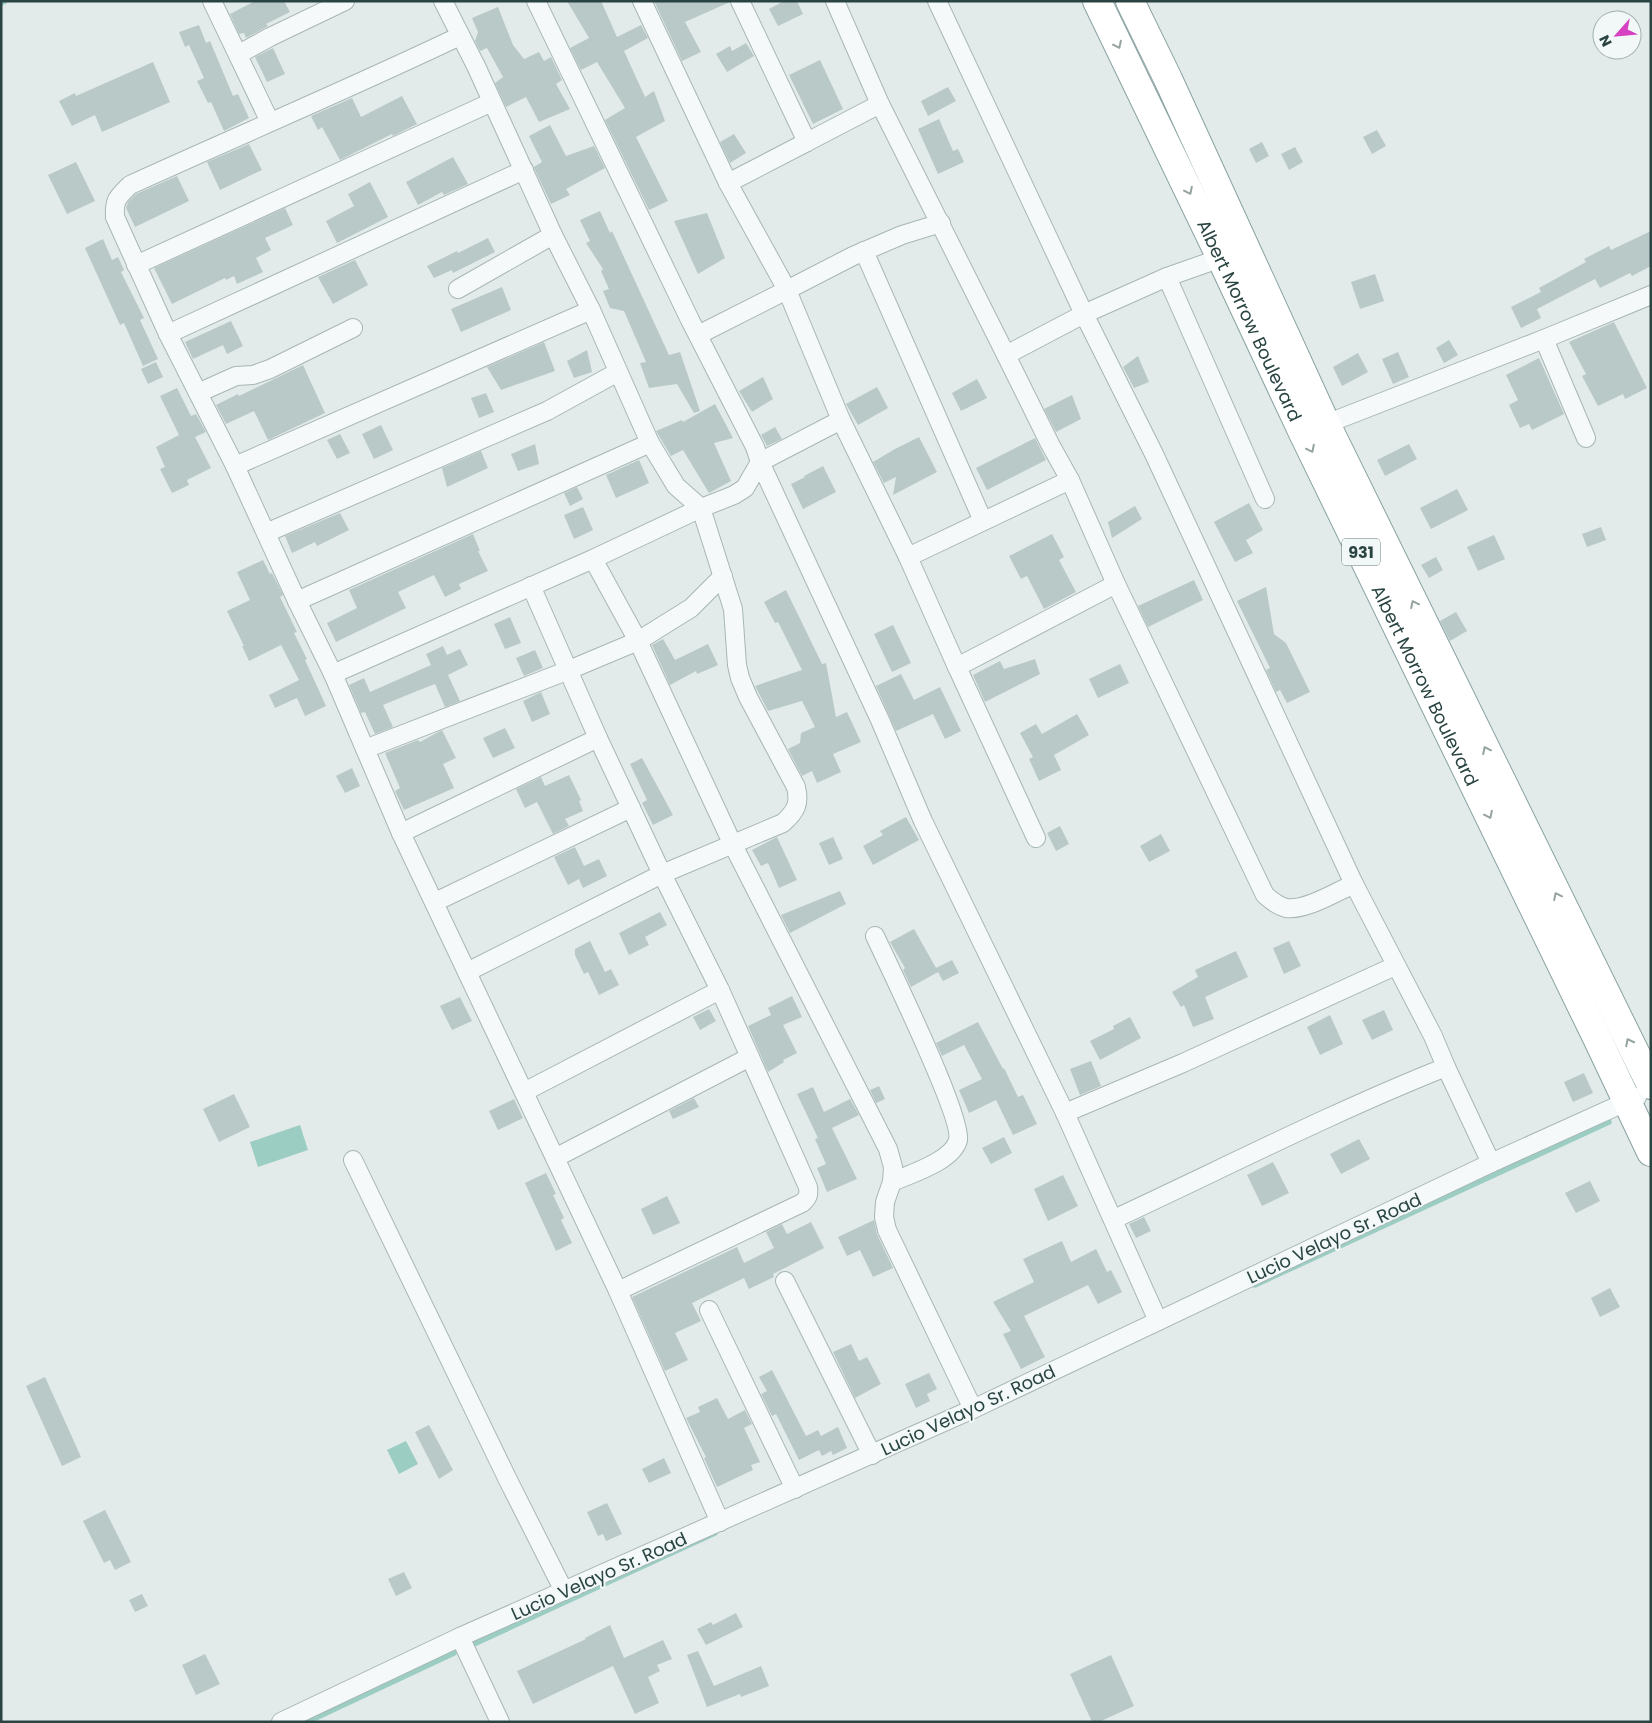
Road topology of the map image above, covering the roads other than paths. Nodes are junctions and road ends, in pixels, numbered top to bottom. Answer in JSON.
{"nodes":[{"id":1,"x":212,"y":1,"type":"edge"},
{"id":2,"x":344,"y":1,"type":"edge"},
{"id":3,"x":443,"y":1,"type":"edge"},
{"id":4,"x":536,"y":1,"type":"edge"},
{"id":5,"x":642,"y":1,"type":"edge"},
{"id":6,"x":740,"y":1,"type":"edge"},
{"id":7,"x":835,"y":1,"type":"edge"},
{"id":8,"x":937,"y":1,"type":"edge"},
{"id":9,"x":1097,"y":1,"type":"edge"},
{"id":10,"x":1130,"y":1,"type":"edge"},
{"id":11,"x":460,"y":36,"type":"junction"},
{"id":12,"x":239,"y":54,"type":"junction"},
{"id":13,"x":492,"y":102,"type":"junction"},
{"id":14,"x":880,"y":104,"type":"junction"},
{"id":15,"x":270,"y":122,"type":"junction"},
{"id":16,"x":807,"y":142,"type":"junction"},
{"id":17,"x":524,"y":170,"type":"junction"},
{"id":18,"x":728,"y":182,"type":"junction"},
{"id":19,"x":940,"y":223,"type":"junction"},
{"id":20,"x":553,"y":235,"type":"junction"},
{"id":21,"x":864,"y":252,"type":"junction"},
{"id":22,"x":1222,"y":258,"type":"junction"},
{"id":23,"x":136,"y":265,"type":"junction"},
{"id":24,"x":1167,"y":277,"type":"junction"},
{"id":25,"x":458,"y":289,"type":"dead end"},
{"id":26,"x":787,"y":290,"type":"junction"},
{"id":27,"x":1651,"y":295,"type":"edge"},
{"id":28,"x":592,"y":310,"type":"junction"},
{"id":29,"x":1084,"y":314,"type":"junction"},
{"id":30,"x":353,"y":328,"type":"dead end"},
{"id":31,"x":168,"y":334,"type":"junction"},
{"id":32,"x":698,"y":335,"type":"junction"},
{"id":33,"x":1544,"y":339,"type":"junction"},
{"id":34,"x":1006,"y":355,"type":"junction"},
{"id":35,"x":618,"y":372,"type":"junction"},
{"id":36,"x":198,"y":393,"type":"junction"},
{"id":37,"x":841,"y":420,"type":"junction"},
{"id":38,"x":1326,"y":424,"type":"junction"},
{"id":39,"x":1586,"y":438,"type":"dead end"},
{"id":40,"x":650,"y":443,"type":"junction"},
{"id":41,"x":760,"y":462,"type":"junction"},
{"id":42,"x":235,"y":466,"type":"junction"},
{"id":43,"x":1070,"y":480,"type":"junction"},
{"id":44,"x":1265,"y":499,"type":"dead end"},
{"id":45,"x":701,"y":508,"type":"junction"},
{"id":46,"x":983,"y":521,"type":"junction"},
{"id":47,"x":266,"y":533,"type":"junction"},
{"id":48,"x":908,"y":558,"type":"junction"},
{"id":49,"x":593,"y":559,"type":"junction"},
{"id":50,"x":723,"y":576,"type":"junction"},
{"id":51,"x":1116,"y":584,"type":"junction"},
{"id":52,"x":531,"y":586,"type":"junction"},
{"id":53,"x":297,"y":602,"type":"junction"},
{"id":54,"x":638,"y":641,"type":"junction"},
{"id":55,"x":957,"y":667,"type":"junction"},
{"id":56,"x":569,"y":670,"type":"junction"},
{"id":57,"x":333,"y":674,"type":"junction"},
{"id":58,"x":598,"y":738,"type":"junction"},
{"id":59,"x":364,"y":749,"type":"junction"},
{"id":60,"x":631,"y":808,"type":"junction"},
{"id":61,"x":401,"y":833,"type":"junction"},
{"id":62,"x":1036,"y":838,"type":"dead end"},
{"id":63,"x":733,"y":845,"type":"junction"},
{"id":64,"x":662,"y":874,"type":"junction"},
{"id":65,"x":1354,"y":884,"type":"junction"},
{"id":66,"x":434,"y":902,"type":"junction"},
{"id":67,"x":875,"y":936,"type":"dead end"},
{"id":68,"x":1395,"y":966,"type":"junction"},
{"id":69,"x":467,"y":972,"type":"junction"},
{"id":70,"x":720,"y":990,"type":"junction"},
{"id":71,"x":750,"y":1057,"type":"junction"},
{"id":72,"x":1446,"y":1067,"type":"junction"},
{"id":73,"x":1651,"y":1085,"type":"edge"},
{"id":74,"x":524,"y":1092,"type":"junction"},
{"id":75,"x":1639,"y":1096,"type":"edge"},
{"id":76,"x":1065,"y":1114,"type":"junction"},
{"id":77,"x":1651,"y":1152,"type":"edge"},
{"id":78,"x":555,"y":1158,"type":"junction"},
{"id":79,"x":353,"y":1160,"type":"dead end"},
{"id":80,"x":1491,"y":1163,"type":"junction"},
{"id":81,"x":892,"y":1182,"type":"junction"},
{"id":82,"x":1114,"y":1219,"type":"junction"},
{"id":83,"x":786,"y":1281,"type":"dead end"},
{"id":84,"x":618,"y":1291,"type":"junction"},
{"id":85,"x":709,"y":1310,"type":"dead end"},
{"id":86,"x":1158,"y":1321,"type":"junction"},
{"id":87,"x":973,"y":1409,"type":"junction"},
{"id":88,"x":872,"y":1455,"type":"junction"},
{"id":89,"x":795,"y":1489,"type":"junction"},
{"id":90,"x":720,"y":1522,"type":"junction"},
{"id":91,"x":564,"y":1591,"type":"junction"},
{"id":92,"x":460,"y":1637,"type":"junction"},
{"id":93,"x":281,"y":1722,"type":"edge"},
{"id":94,"x":500,"y":1722,"type":"edge"}],
"edges":[{"from":1,"to":12,"type":"street"},
{"from":2,"to":12,"type":"street"},
{"from":3,"to":11,"type":"street"},
{"from":4,"to":32,"type":"street"},
{"from":5,"to":18,"type":"street"},
{"from":6,"to":16,"type":"street"},
{"from":7,"to":14,"type":"street"},
{"from":8,"to":29,"type":"street"},
{"from":9,"to":22,"type":"highway","name":"Albert Morrow Boulevard","number":"931","one_way":true},
{"from":10,"to":38,"type":"highway","name":"Albert Morrow Boulevard","number":"931"},
{"from":11,"to":13,"type":"street"},
{"from":11,"to":15,"type":"street"},
{"from":12,"to":15,"type":"street"},
{"from":13,"to":17,"type":"street"},
{"from":13,"to":23,"type":"street"},
{"from":14,"to":16,"type":"street"},
{"from":14,"to":19,"type":"street"},
{"from":15,"to":23,"type":"street"},
{"from":16,"to":18,"type":"street"},
{"from":17,"to":20,"type":"street"},
{"from":17,"to":31,"type":"street"},
{"from":18,"to":26,"type":"street"},
{"from":19,"to":21,"type":"street"},
{"from":19,"to":34,"type":"street"},
{"from":20,"to":25,"type":"street"},
{"from":20,"to":28,"type":"street"},
{"from":21,"to":26,"type":"street"},
{"from":21,"to":46,"type":"street"},
{"from":22,"to":24,"type":"street"},
{"from":22,"to":75,"type":"highway","name":"Albert Morrow Boulevard","number":"931","one_way":true},
{"from":23,"to":31,"type":"street"},
{"from":24,"to":29,"type":"street"},
{"from":24,"to":44,"type":"street"},
{"from":26,"to":32,"type":"street"},
{"from":26,"to":37,"type":"street"},
{"from":27,"to":33,"type":"street"},
{"from":28,"to":35,"type":"street"},
{"from":28,"to":42,"type":"street"},
{"from":29,"to":34,"type":"street"},
{"from":29,"to":65,"type":"street"},
{"from":30,"to":36,"type":"street"},
{"from":31,"to":36,"type":"street"},
{"from":32,"to":41,"type":"street"},
{"from":33,"to":38,"type":"street"},
{"from":33,"to":39,"type":"street"},
{"from":34,"to":43,"type":"street"},
{"from":35,"to":40,"type":"street"},
{"from":35,"to":47,"type":"street"},
{"from":36,"to":42,"type":"street"},
{"from":37,"to":41,"type":"street"},
{"from":37,"to":48,"type":"street"},
{"from":73,"to":38,"type":"highway","name":"Albert Morrow Boulevard","number":"931","one_way":true},
{"from":40,"to":45,"type":"street"},
{"from":40,"to":53,"type":"street"},
{"from":41,"to":45,"type":"street"},
{"from":41,"to":76,"type":"street"},
{"from":42,"to":47,"type":"street"},
{"from":43,"to":46,"type":"street"},
{"from":43,"to":51,"type":"street"},
{"from":45,"to":49,"type":"street"},
{"from":45,"to":50,"type":"street"},
{"from":46,"to":48,"type":"street"},
{"from":47,"to":53,"type":"street"},
{"from":48,"to":55,"type":"street"},
{"from":49,"to":52,"type":"street"},
{"from":49,"to":54,"type":"street"},
{"from":50,"to":54,"type":"street"},
{"from":50,"to":63,"type":"street"},
{"from":51,"to":55,"type":"street"},
{"from":51,"to":65,"type":"street"},
{"from":52,"to":56,"type":"street"},
{"from":52,"to":57,"type":"street"},
{"from":53,"to":57,"type":"street"},
{"from":54,"to":56,"type":"street"},
{"from":54,"to":63,"type":"street"},
{"from":55,"to":62,"type":"street"},
{"from":56,"to":58,"type":"street"},
{"from":56,"to":59,"type":"street"},
{"from":57,"to":59,"type":"street"},
{"from":58,"to":60,"type":"street"},
{"from":58,"to":61,"type":"street"},
{"from":59,"to":61,"type":"street"},
{"from":60,"to":64,"type":"street"},
{"from":60,"to":66,"type":"street"},
{"from":61,"to":66,"type":"street"},
{"from":63,"to":64,"type":"street"},
{"from":63,"to":81,"type":"street"},
{"from":64,"to":69,"type":"street"},
{"from":64,"to":70,"type":"street"},
{"from":65,"to":68,"type":"street"},
{"from":66,"to":69,"type":"street"},
{"from":67,"to":81,"type":"street"},
{"from":68,"to":72,"type":"street"},
{"from":68,"to":76,"type":"street"},
{"from":69,"to":74,"type":"street"},
{"from":70,"to":71,"type":"street"},
{"from":70,"to":74,"type":"street"},
{"from":71,"to":78,"type":"street"},
{"from":71,"to":84,"type":"street"},
{"from":72,"to":80,"type":"street"},
{"from":72,"to":82,"type":"street"},
{"from":74,"to":78,"type":"street"},
{"from":75,"to":77,"type":"highway","name":"Albert Morrow Boulevard","number":"931"},
{"from":75,"to":80,"type":"street","name":"Lucio Velayo Sr. Road"},
{"from":76,"to":82,"type":"street"},
{"from":78,"to":84,"type":"street"},
{"from":79,"to":91,"type":"street"},
{"from":80,"to":86,"type":"street","name":"Lucio Velayo Sr. Road"},
{"from":81,"to":87,"type":"street"},
{"from":82,"to":86,"type":"street"},
{"from":83,"to":88,"type":"street"},
{"from":84,"to":90,"type":"street"},
{"from":85,"to":89,"type":"street"},
{"from":86,"to":87,"type":"street","name":"Lucio Velayo Sr. Road"},
{"from":87,"to":88,"type":"street","name":"Lucio Velayo Sr. Road"},
{"from":88,"to":89,"type":"street","name":"Lucio Velayo Sr. Road"},
{"from":89,"to":90,"type":"street","name":"Lucio Velayo Sr. Road"},
{"from":90,"to":91,"type":"street","name":"Lucio Velayo Sr. Road"},
{"from":91,"to":92,"type":"street","name":"Lucio Velayo Sr. Road"},
{"from":92,"to":93,"type":"street","name":"Lucio Velayo Sr. Road"},
{"from":92,"to":94,"type":"street"}]}
